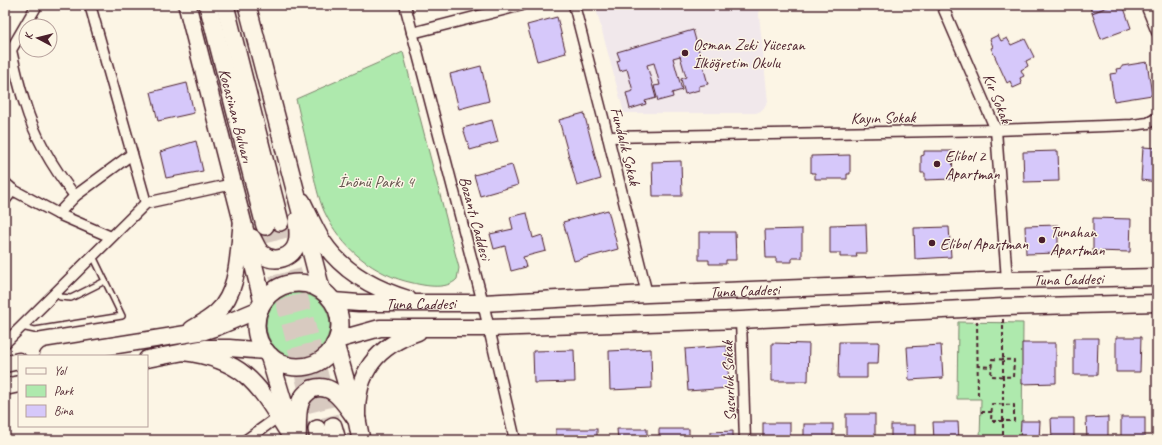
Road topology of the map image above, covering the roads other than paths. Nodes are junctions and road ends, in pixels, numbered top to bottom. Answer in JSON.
{"nodes":[{"id":1,"x":37,"y":5,"type":"edge"},
{"id":2,"x":90,"y":5,"type":"edge"},
{"id":3,"x":187,"y":5,"type":"edge"},
{"id":4,"x":208,"y":5,"type":"edge"},
{"id":5,"x":225,"y":5,"type":"edge"},
{"id":6,"x":247,"y":5,"type":"edge"},
{"id":7,"x":405,"y":5,"type":"edge"},
{"id":8,"x":522,"y":5,"type":"edge"},
{"id":9,"x":574,"y":5,"type":"edge"},
{"id":10,"x":942,"y":5,"type":"edge"},
{"id":11,"x":1146,"y":5,"type":"edge"},
{"id":12,"x":1157,"y":32,"type":"edge"},
{"id":13,"x":412,"y":33,"type":"junction"},
{"id":14,"x":1157,"y":118,"type":"edge"},
{"id":15,"x":996,"y":130,"type":"junction"},
{"id":16,"x":608,"y":137,"type":"junction"},
{"id":17,"x":132,"y":154,"type":"junction"},
{"id":18,"x":5,"y":183,"type":"edge"},
{"id":19,"x":234,"y":184,"type":"junction"},
{"id":20,"x":294,"y":185,"type":"junction"},
{"id":21,"x":13,"y":190,"type":"junction"},
{"id":22,"x":75,"y":196,"type":"junction"},
{"id":23,"x":5,"y":200,"type":"edge"},
{"id":24,"x":146,"y":203,"type":"junction"},
{"id":25,"x":58,"y":214,"type":"junction"},
{"id":26,"x":242,"y":218,"type":"junction"},
{"id":27,"x":111,"y":237,"type":"junction"},
{"id":28,"x":93,"y":255,"type":"junction"},
{"id":29,"x":1157,"y":277,"type":"edge"},
{"id":30,"x":1007,"y":280,"type":"junction"},
{"id":31,"x":105,"y":281,"type":"junction"},
{"id":32,"x":55,"y":292,"type":"junction"},
{"id":33,"x":647,"y":294,"type":"junction"},
{"id":34,"x":327,"y":295,"type":"junction"},
{"id":35,"x":423,"y":303,"type":"junction"},
{"id":36,"x":482,"y":303,"type":"junction"},
{"id":37,"x":1157,"y":303,"type":"edge"},
{"id":38,"x":261,"y":305,"type":"junction"},
{"id":39,"x":741,"y":320,"type":"junction"},
{"id":40,"x":20,"y":326,"type":"junction"},
{"id":41,"x":427,"y":328,"type":"junction"},
{"id":42,"x":488,"y":328,"type":"junction"},
{"id":43,"x":181,"y":334,"type":"junction"},
{"id":44,"x":5,"y":342,"type":"edge"},
{"id":45,"x":336,"y":342,"type":"junction"},
{"id":46,"x":184,"y":352,"type":"junction"},
{"id":47,"x":267,"y":353,"type":"junction"},
{"id":48,"x":54,"y":355,"type":"edge"},
{"id":49,"x":148,"y":359,"type":"edge"},
{"id":50,"x":18,"y":361,"type":"edge"},
{"id":51,"x":5,"y":364,"type":"edge"},
{"id":52,"x":18,"y":384,"type":"edge"},
{"id":53,"x":5,"y":387,"type":"edge"},
{"id":54,"x":278,"y":417,"type":"junction"},
{"id":55,"x":358,"y":420,"type":"junction"},
{"id":56,"x":246,"y":440,"type":"edge"},
{"id":57,"x":295,"y":440,"type":"edge"},
{"id":58,"x":362,"y":440,"type":"edge"},
{"id":59,"x":515,"y":440,"type":"edge"},
{"id":60,"x":745,"y":440,"type":"edge"}],
"edges":[{"from":1,"to":22,"type":"street"},
{"from":2,"to":17,"type":"street"},
{"from":3,"to":19,"type":"highway"},
{"from":4,"to":5,"type":"highway","name":"Kocasinan Bulvarı"},
{"from":6,"to":20,"type":"highway"},
{"from":7,"to":13,"type":"street","name":"Bozantı Caddesi"},
{"from":8,"to":13,"type":"street"},
{"from":9,"to":16,"type":"street","name":"Fundalık Sokak"},
{"from":10,"to":15,"type":"street","name":"Kır Sokak"},
{"from":11,"to":12,"type":"street"},
{"from":13,"to":36,"type":"street","name":"Bozantı Caddesi"},
{"from":14,"to":15,"type":"street","name":"Kayın Sokak"},
{"from":15,"to":16,"type":"street","name":"Kayın Sokak"},
{"from":15,"to":30,"type":"street","name":"Kır Sokak"},
{"from":16,"to":33,"type":"street","name":"Fundalık Sokak"},
{"from":17,"to":22,"type":"street"},
{"from":17,"to":24,"type":"street"},
{"from":18,"to":21,"type":"street"},
{"from":19,"to":24,"type":"street"},
{"from":19,"to":26,"type":"highway"},
{"from":20,"to":26,"type":"highway"},
{"from":20,"to":34,"type":"highway"},
{"from":20,"to":35,"type":"main road"},
{"from":21,"to":23,"type":"street"},
{"from":21,"to":25,"type":"street"},
{"from":22,"to":25,"type":"street"},
{"from":24,"to":27,"type":"street"},
{"from":25,"to":27,"type":"street"},
{"from":26,"to":38,"type":"highway"},
{"from":26,"to":43,"type":"main road"},
{"from":27,"to":28,"type":"street"},
{"from":28,"to":31,"type":"lane"},
{"from":28,"to":32,"type":"street"},
{"from":29,"to":30,"type":"main road","name":"Tuna Caddesi"},
{"from":30,"to":33,"type":"main road","name":"Tuna Caddesi"},
{"from":31,"to":32,"type":"lane"},
{"from":31,"to":40,"type":"lane"},
{"from":32,"to":40,"type":"street"},
{"from":33,"to":36,"type":"main road","name":"Tuna Caddesi"},
{"from":34,"to":35,"type":"main road","name":"Tuna Caddesi"},
{"from":34,"to":38,"type":"highway"},
{"from":34,"to":45,"type":"highway"},
{"from":35,"to":36,"type":"main road","name":"Tuna Caddesi"},
{"from":36,"to":42,"type":"street","name":"Bozantı Caddesi"},
{"from":37,"to":39,"type":"main road","name":"Tuna Caddesi"},
{"from":38,"to":43,"type":"main road"},
{"from":38,"to":47,"type":"highway"},
{"from":39,"to":42,"type":"main road","name":"Tuna Caddesi"},
{"from":39,"to":60,"type":"street","name":"Susurluk Sokak"},
{"from":40,"to":44,"type":"street"},
{"from":41,"to":42,"type":"main road","name":"Tuna Caddesi"},
{"from":41,"to":45,"type":"main road","name":"Tuna Caddesi"},
{"from":41,"to":55,"type":"main road"},
{"from":42,"to":59,"type":"street","name":"Bozantı Caddesi"},
{"from":43,"to":48,"type":"main road"},
{"from":45,"to":47,"type":"highway"},
{"from":45,"to":55,"type":"highway"},
{"from":46,"to":47,"type":"main road"},
{"from":46,"to":49,"type":"main road"},
{"from":46,"to":54,"type":"main road"},
{"from":47,"to":57,"type":"highway"},
{"from":50,"to":51,"type":"main road"},
{"from":52,"to":53,"type":"main road"},
{"from":54,"to":56,"type":"street"},
{"from":54,"to":57,"type":"main road"},
{"from":55,"to":57,"type":"highway"},
{"from":55,"to":58,"type":"highway"}]}
